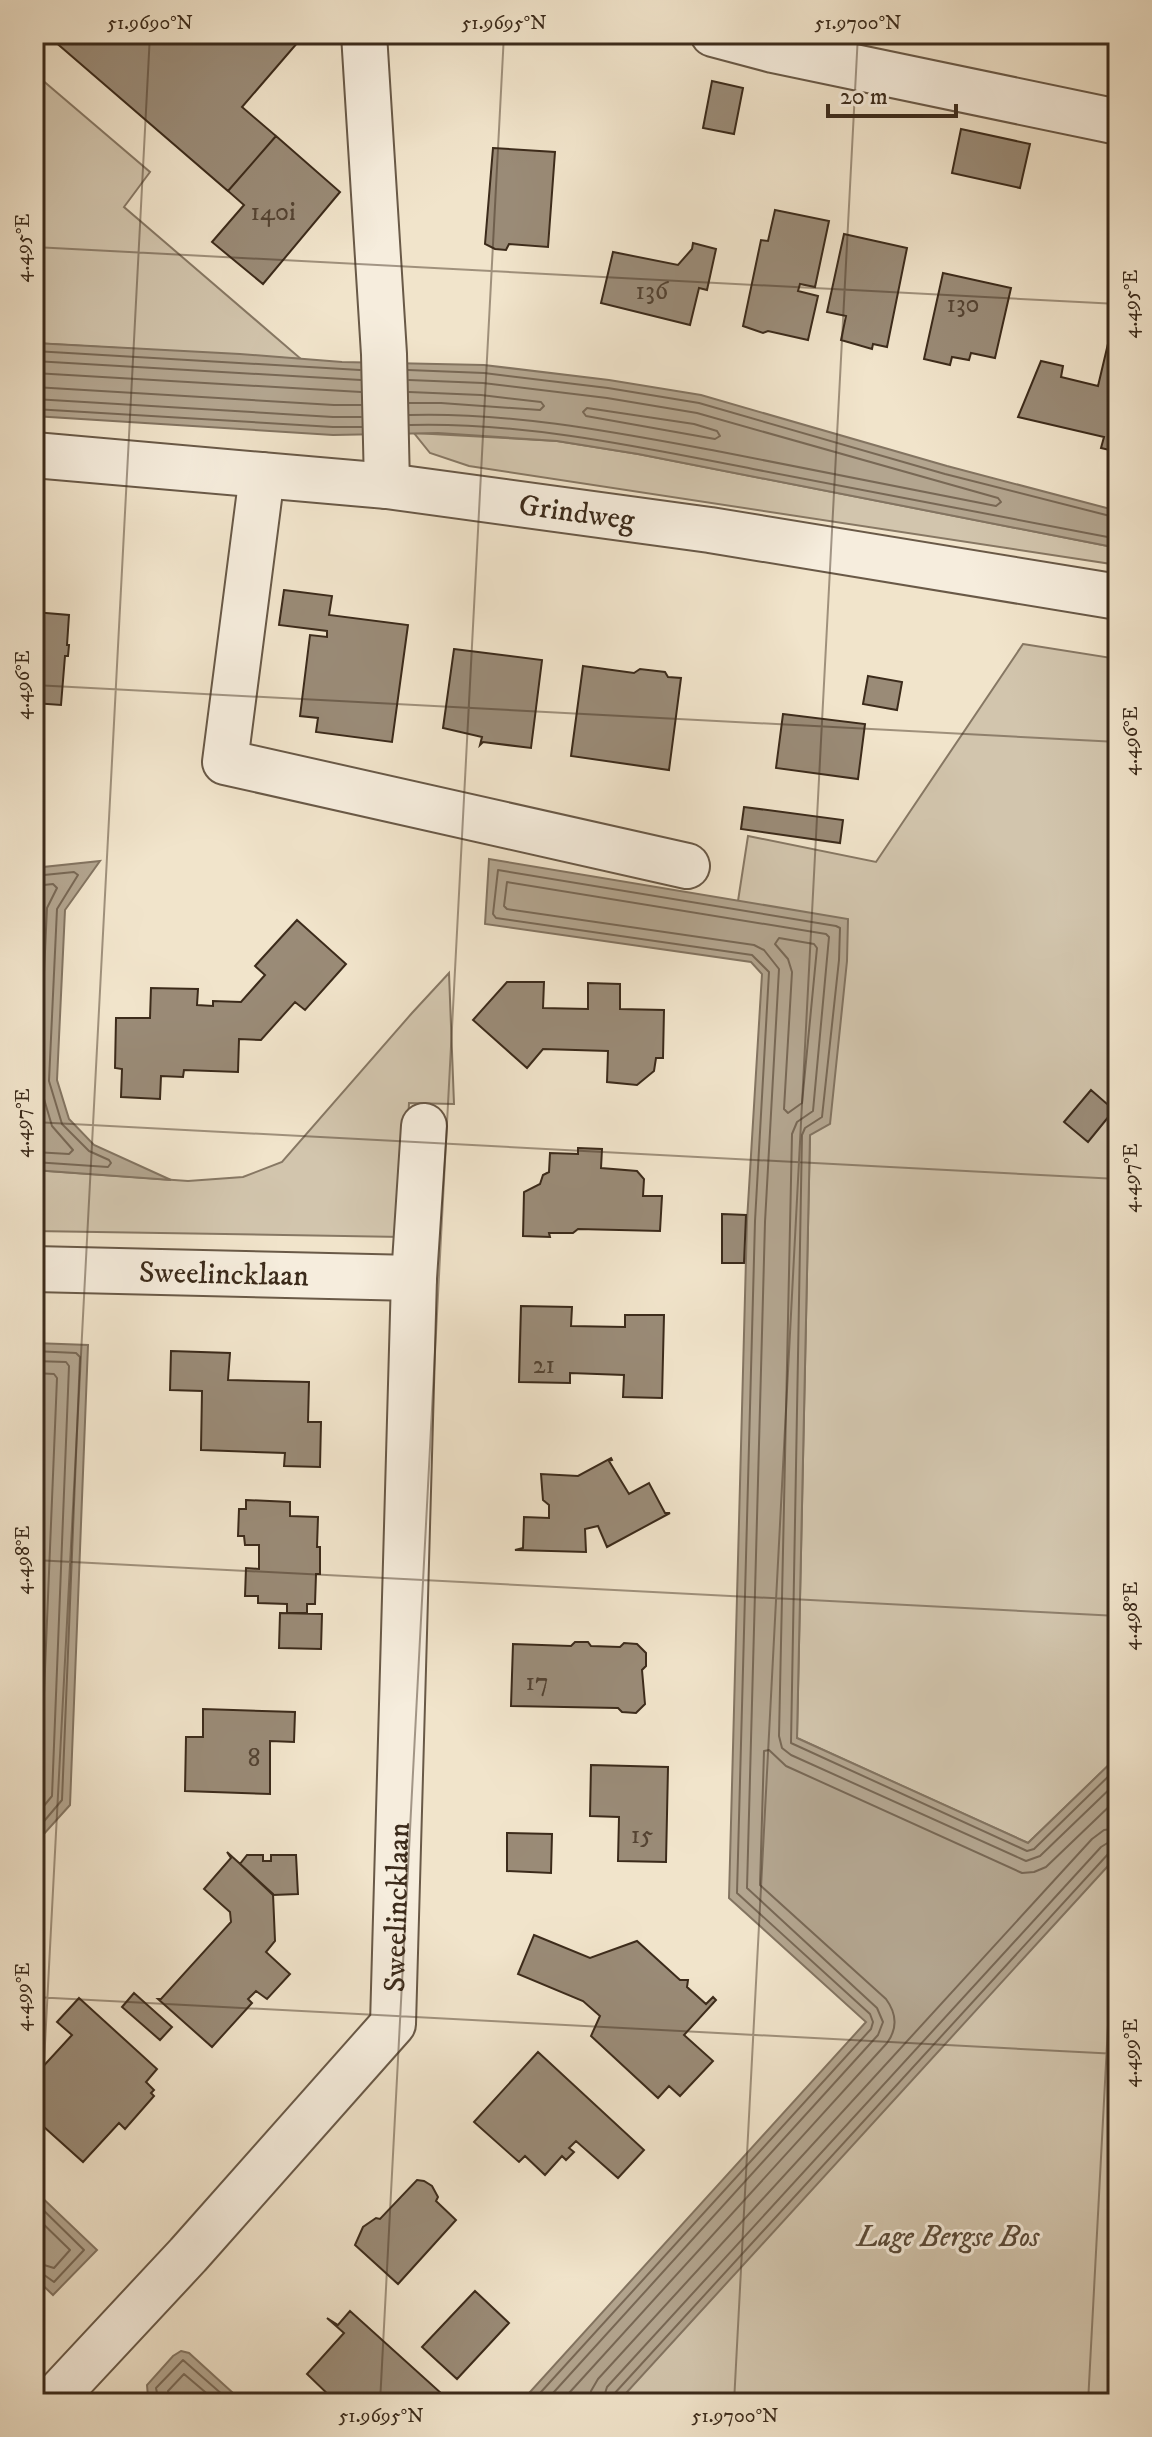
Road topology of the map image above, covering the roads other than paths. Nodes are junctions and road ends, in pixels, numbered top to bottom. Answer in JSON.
{"nodes":[{"id":1,"x":364,"y":34,"type":"edge"},
{"id":2,"x":713,"y":34,"type":"edge"},
{"id":3,"x":1118,"y":122,"type":"edge"},
{"id":4,"x":34,"y":455,"type":"edge"},
{"id":5,"x":386,"y":471,"type":"junction"},
{"id":6,"x":262,"y":475,"type":"junction"},
{"id":7,"x":1118,"y":597,"type":"edge"},
{"id":8,"x":687,"y":866,"type":"dead end"},
{"id":9,"x":424,"y":1126,"type":"dead end"},
{"id":10,"x":34,"y":1269,"type":"edge"},
{"id":11,"x":414,"y":1278,"type":"junction"},
{"id":12,"x":50,"y":2403,"type":"edge"}],
"edges":[{"from":1,"to":5,"type":"street"},
{"from":2,"to":3,"type":"street"},
{"from":4,"to":6,"type":"street","name":"Grindweg"},
{"from":5,"to":6,"type":"street","name":"Grindweg"},
{"from":5,"to":7,"type":"street","name":"Grindweg"},
{"from":6,"to":8,"type":"street"},
{"from":9,"to":11,"type":"street","name":"Sweelincklaan"},
{"from":10,"to":11,"type":"street","name":"Sweelincklaan"},
{"from":11,"to":12,"type":"street","name":"Sweelincklaan"}]}
